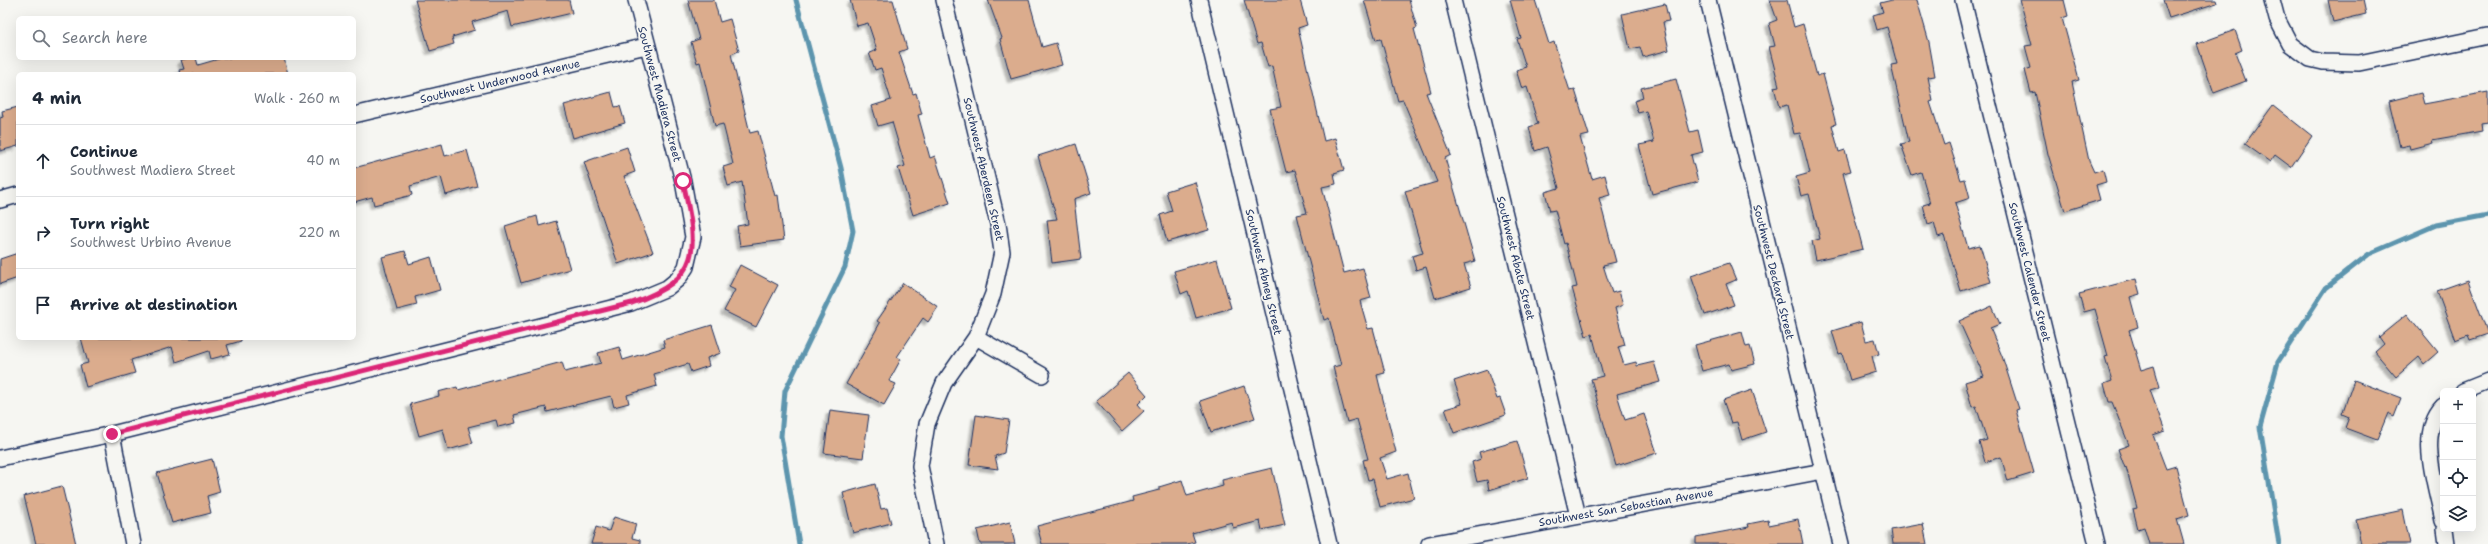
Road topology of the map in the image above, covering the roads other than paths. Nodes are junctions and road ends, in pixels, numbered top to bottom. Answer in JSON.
{"nodes":[{"id":1,"x":636,"y":0,"type":"edge"},
{"id":2,"x":944,"y":0,"type":"edge"},
{"id":3,"x":1199,"y":0,"type":"edge"},
{"id":4,"x":1453,"y":0,"type":"edge"},
{"id":5,"x":1708,"y":0,"type":"edge"},
{"id":6,"x":1963,"y":0,"type":"edge"},
{"id":7,"x":2272,"y":0,"type":"edge"},
{"id":8,"x":2488,"y":36,"type":"edge"},
{"id":9,"x":646,"y":46,"type":"junction"},
{"id":10,"x":356,"y":115,"type":"edge"},
{"id":11,"x":16,"y":196,"type":"edge"},
{"id":12,"x":0,"y":200,"type":"edge"},
{"id":13,"x":976,"y":337,"type":"junction"},
{"id":14,"x":1042,"y":375,"type":"dead end"},
{"id":15,"x":2488,"y":381,"type":"edge"},
{"id":16,"x":2470,"y":388,"type":"edge"},
{"id":17,"x":2440,"y":409,"type":"edge"},
{"id":18,"x":112,"y":434,"type":"junction"},
{"id":19,"x":0,"y":458,"type":"edge"},
{"id":20,"x":1823,"y":472,"type":"junction"},
{"id":21,"x":2440,"y":505,"type":"edge"},
{"id":22,"x":1578,"y":516,"type":"junction"},
{"id":23,"x":2445,"y":532,"type":"edge"},
{"id":24,"x":133,"y":544,"type":"edge"},
{"id":25,"x":936,"y":544,"type":"edge"},
{"id":26,"x":1330,"y":544,"type":"edge"},
{"id":27,"x":1429,"y":544,"type":"edge"},
{"id":28,"x":1841,"y":544,"type":"edge"},
{"id":29,"x":2097,"y":544,"type":"edge"},
{"id":30,"x":2447,"y":544,"type":"edge"}],
"edges":[{"from":1,"to":9,"type":"street","name":"Southwest Madiera Street"},
{"from":2,"to":13,"type":"street","name":"Southwest Aberdeen Street"},
{"from":3,"to":26,"type":"street","name":"Southwest Abney Street"},
{"from":4,"to":22,"type":"street","name":"Southwest Abate Street"},
{"from":5,"to":20,"type":"street","name":"Southwest Deckard Street"},
{"from":6,"to":29,"type":"street","name":"Southwest Calender Street"},
{"from":7,"to":8,"type":"street"},
{"from":9,"to":10,"type":"street","name":"Southwest Underwood Avenue"},
{"from":9,"to":18,"type":"street","name":"Southwest Madiera Street"},
{"from":11,"to":12,"type":"street"},
{"from":13,"to":14,"type":"street"},
{"from":13,"to":25,"type":"street","name":"Southwest Aberdeen Street"},
{"from":15,"to":16,"type":"street"},
{"from":17,"to":21,"type":"street"},
{"from":18,"to":19,"type":"street"},
{"from":18,"to":24,"type":"street"},
{"from":20,"to":22,"type":"street","name":"Southwest San Sebastian Avenue"},
{"from":20,"to":28,"type":"street","name":"Southwest Deckard Street"},
{"from":22,"to":27,"type":"street","name":"Southwest San Sebastian Avenue"},
{"from":23,"to":30,"type":"street"}]}
